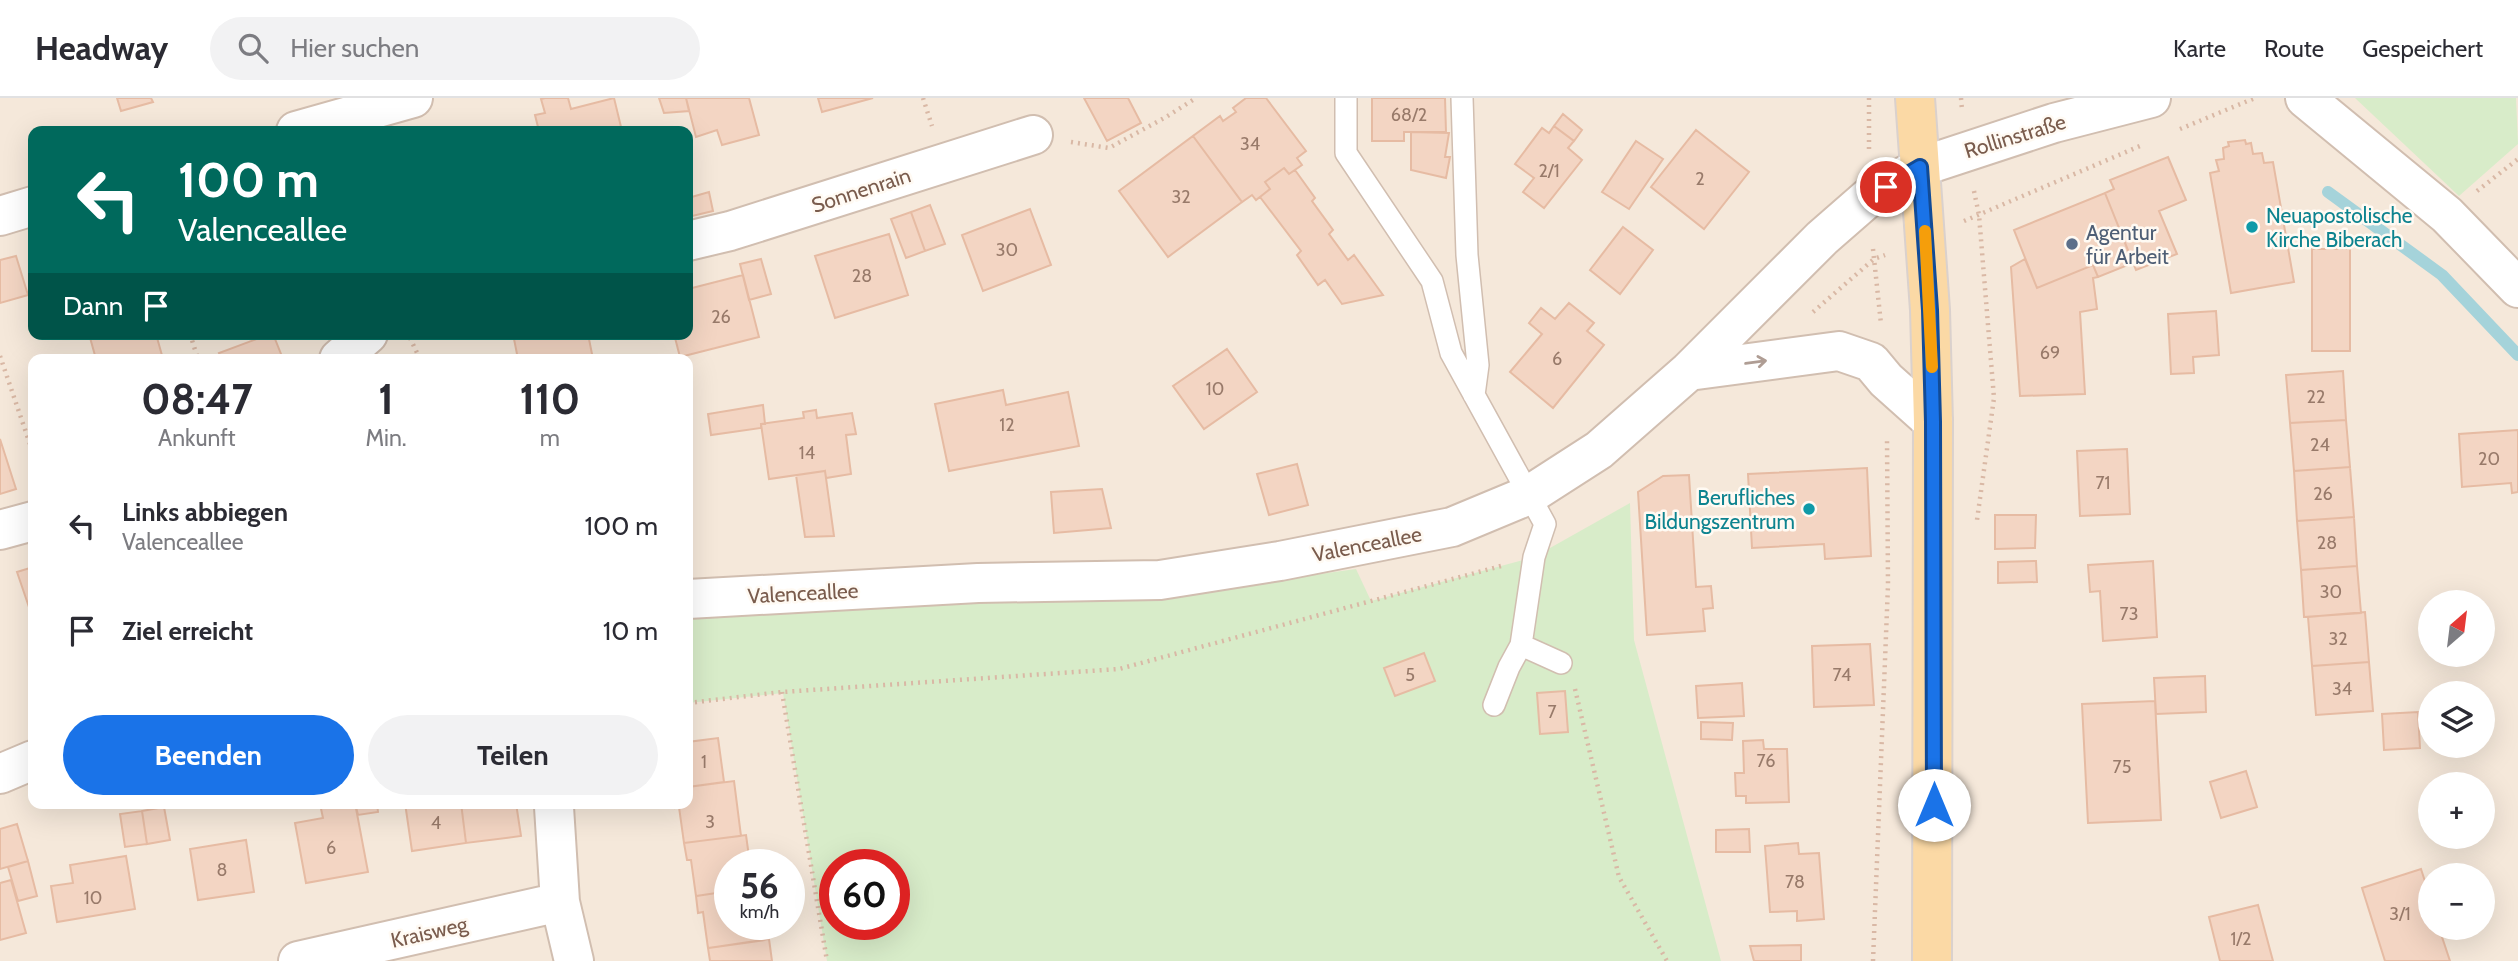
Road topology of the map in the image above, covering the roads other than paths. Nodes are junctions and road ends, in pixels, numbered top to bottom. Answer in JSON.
{"nodes":[{"id":1,"x":413,"y":98,"type":"edge"},
{"id":2,"x":1346,"y":98,"type":"edge"},
{"id":3,"x":1462,"y":98,"type":"edge"},
{"id":4,"x":1915,"y":98,"type":"edge"},
{"id":5,"x":2151,"y":98,"type":"edge"},
{"id":6,"x":2305,"y":98,"type":"edge"},
{"id":7,"x":324,"y":126,"type":"edge"},
{"id":8,"x":1033,"y":135,"type":"road end"},
{"id":9,"x":1920,"y":167,"type":"junction"},
{"id":10,"x":28,"y":208,"type":"edge"},
{"id":11,"x":0,"y":216,"type":"edge"},
{"id":12,"x":693,"y":240,"type":"edge"},
{"id":13,"x":2518,"y":288,"type":"edge"},
{"id":14,"x":361,"y":340,"type":"edge"},
{"id":15,"x":345,"y":354,"type":"edge"},
{"id":16,"x":1689,"y":371,"type":"junction"},
{"id":17,"x":1474,"y":395,"type":"junction"},
{"id":18,"x":1933,"y":422,"type":"junction"},
{"id":19,"x":1529,"y":495,"type":"junction"},
{"id":20,"x":28,"y":522,"type":"edge"},
{"id":21,"x":0,"y":530,"type":"edge"},
{"id":22,"x":693,"y":599,"type":"edge"},
{"id":23,"x":1521,"y":645,"type":"junction"},
{"id":24,"x":1561,"y":663,"type":"road end"},
{"id":25,"x":1494,"y":705,"type":"dead end"},
{"id":26,"x":28,"y":762,"type":"edge"},
{"id":27,"x":0,"y":774,"type":"edge"},
{"id":28,"x":554,"y":809,"type":"edge"},
{"id":29,"x":560,"y":902,"type":"junction"},
{"id":30,"x":298,"y":961,"type":"edge"},
{"id":31,"x":574,"y":961,"type":"edge"},
{"id":32,"x":1932,"y":961,"type":"edge"}],
"edges":[{"from":1,"to":7,"type":"street"},
{"from":2,"to":17,"type":"lane"},
{"from":3,"to":17,"type":"lane"},
{"from":4,"to":9,"type":"main road"},
{"from":5,"to":9,"type":"street","name":"Rollinstraße"},
{"from":6,"to":13,"type":"street"},
{"from":8,"to":12,"type":"street","name":"Sonnenrain"},
{"from":9,"to":16,"type":"street","name":"Valenceallee"},
{"from":9,"to":18,"type":"main road"},
{"from":10,"to":11,"type":"street"},
{"from":14,"to":15,"type":"street"},
{"from":16,"to":18,"type":"street","one_way":true},
{"from":16,"to":19,"type":"street","name":"Valenceallee"},
{"from":17,"to":19,"type":"lane"},
{"from":18,"to":32,"type":"main road"},
{"from":19,"to":22,"type":"street","name":"Valenceallee"},
{"from":19,"to":23,"type":"lane"},
{"from":20,"to":21,"type":"street"},
{"from":23,"to":24,"type":"lane"},
{"from":23,"to":25,"type":"lane"},
{"from":26,"to":27,"type":"street"},
{"from":28,"to":29,"type":"street"},
{"from":29,"to":30,"type":"street","name":"Kraisweg"},
{"from":29,"to":31,"type":"street"}]}
